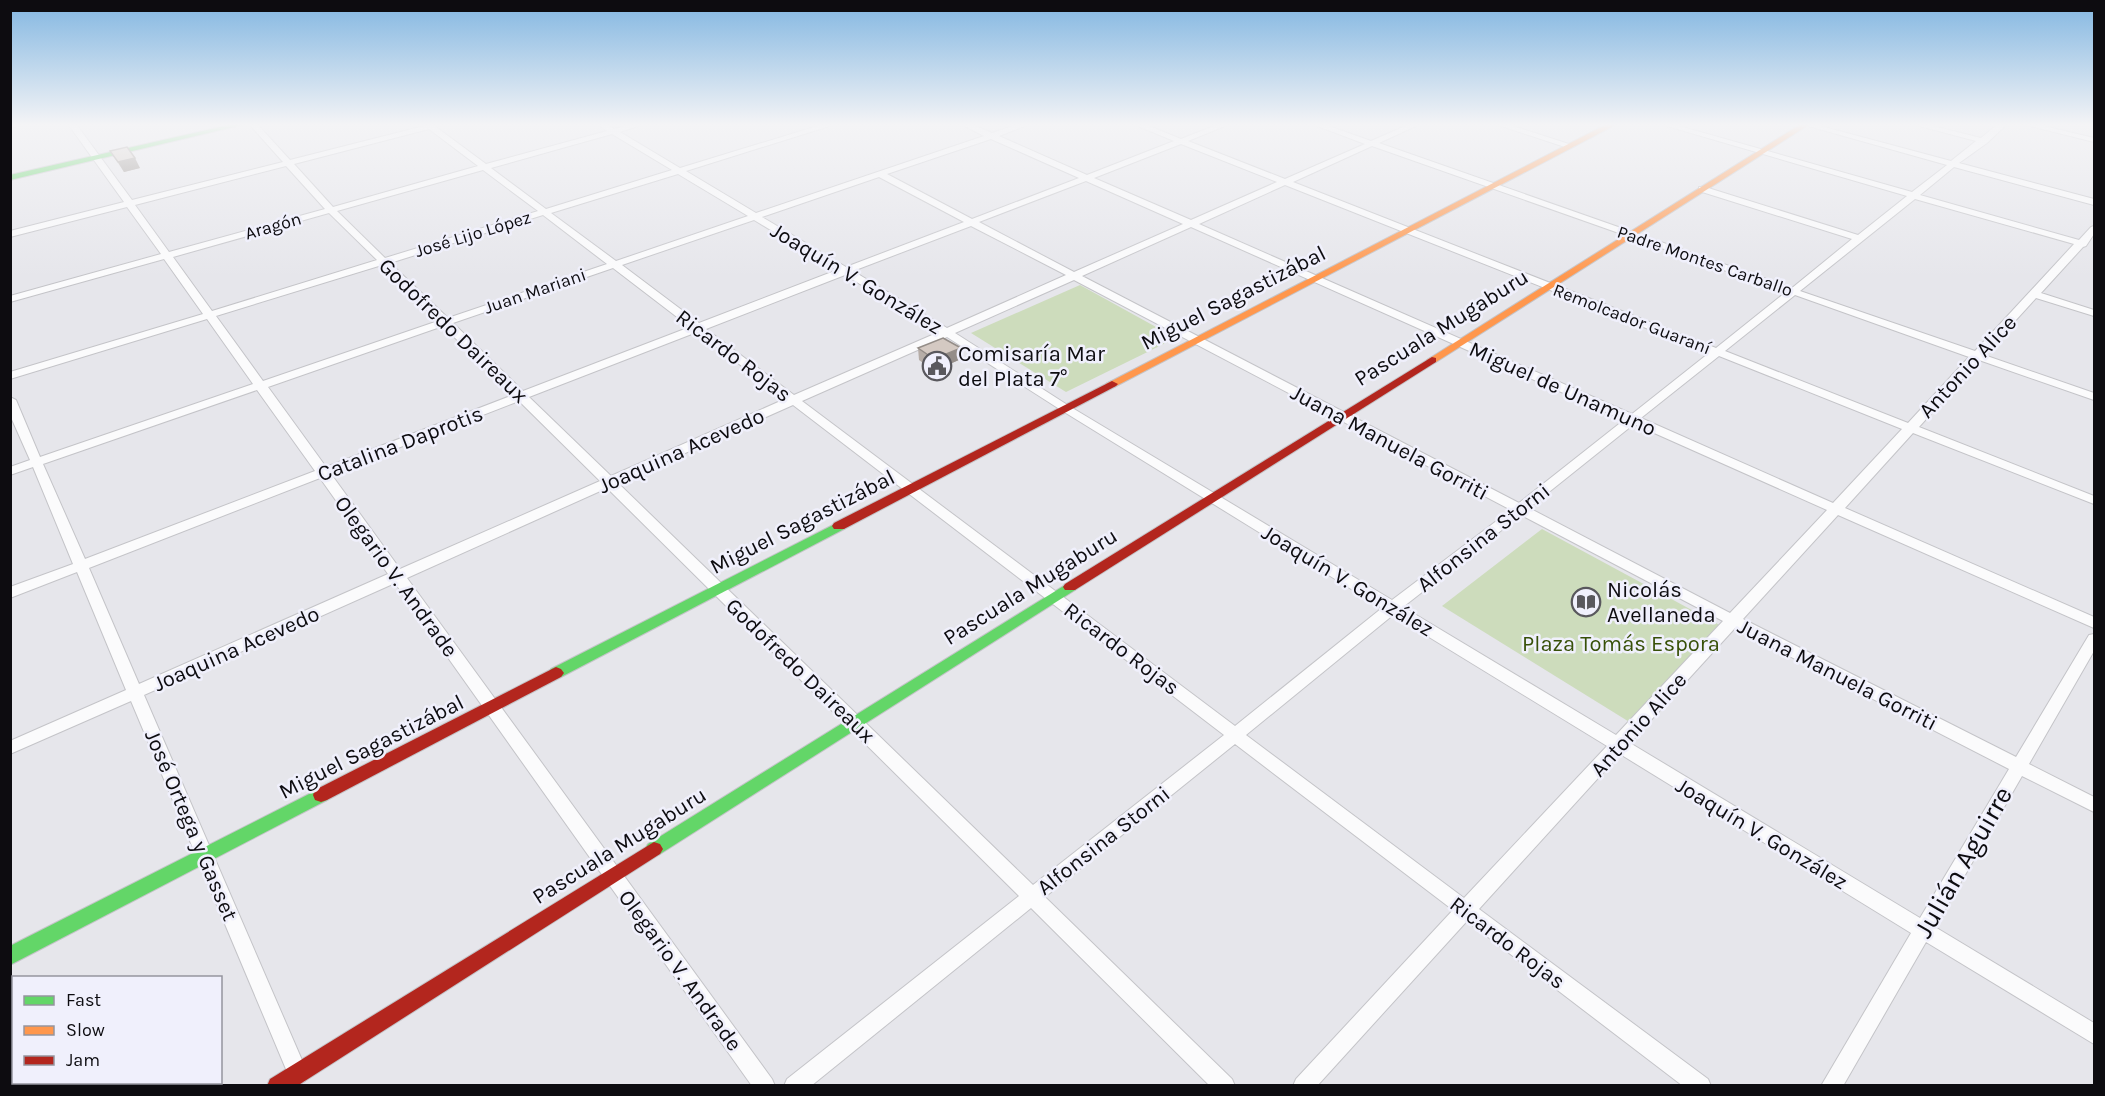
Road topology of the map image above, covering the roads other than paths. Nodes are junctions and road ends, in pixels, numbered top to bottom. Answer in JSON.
{"nodes":[{"id":1,"x":109,"y":175,"type":"edge"},
{"id":2,"x":242,"y":175,"type":"edge"},
{"id":3,"x":300,"y":175,"type":"edge"},
{"id":4,"x":455,"y":175,"type":"edge"},
{"id":5,"x":495,"y":175,"type":"edge"},
{"id":6,"x":665,"y":175,"type":"edge"},
{"id":7,"x":686,"y":175,"type":"edge"},
{"id":8,"x":877,"y":175,"type":"edge"},
{"id":9,"x":882,"y":175,"type":"edge"},
{"id":10,"x":1082,"y":175,"type":"edge"},
{"id":11,"x":1091,"y":175,"type":"edge"},
{"id":12,"x":1268,"y":175,"type":"edge"},
{"id":13,"x":1301,"y":175,"type":"edge"},
{"id":14,"x":1462,"y":175,"type":"edge"},
{"id":15,"x":1514,"y":175,"type":"edge"},
{"id":16,"x":1724,"y":175,"type":"edge"},
{"id":17,"x":1842,"y":175,"type":"edge"},
{"id":18,"x":1941,"y":175,"type":"edge"},
{"id":19,"x":1992,"y":175,"type":"edge"},
{"id":20,"x":1086,"y":177,"type":"junction"},
{"id":21,"x":1285,"y":182,"type":"junction"},
{"id":22,"x":1493,"y":186,"type":"junction"},
{"id":23,"x":1702,"y":189,"type":"junction"},
{"id":24,"x":1915,"y":196,"type":"junction"},
{"id":25,"x":2094,"y":202,"type":"edge"},
{"id":26,"x":129,"y":204,"type":"junction"},
{"id":27,"x":331,"y":210,"type":"junction"},
{"id":28,"x":544,"y":212,"type":"junction"},
{"id":29,"x":755,"y":216,"type":"junction"},
{"id":30,"x":970,"y":222,"type":"junction"},
{"id":31,"x":1191,"y":224,"type":"junction"},
{"id":32,"x":1408,"y":230,"type":"junction"},
{"id":33,"x":2094,"y":230,"type":"edge"},
{"id":34,"x":10,"y":234,"type":"edge"},
{"id":35,"x":1630,"y":234,"type":"junction"},
{"id":36,"x":1861,"y":239,"type":"junction"},
{"id":37,"x":2088,"y":242,"type":"edge"},
{"id":38,"x":166,"y":256,"type":"junction"},
{"id":39,"x":384,"y":261,"type":"junction"},
{"id":40,"x":614,"y":264,"type":"junction"},
{"id":41,"x":845,"y":271,"type":"junction"},
{"id":42,"x":1073,"y":276,"type":"junction"},
{"id":43,"x":1315,"y":279,"type":"junction"},
{"id":44,"x":1548,"y":285,"type":"junction"},
{"id":45,"x":1794,"y":292,"type":"junction"},
{"id":46,"x":2033,"y":294,"type":"junction"},
{"id":47,"x":10,"y":299,"type":"edge"},
{"id":48,"x":2094,"y":313,"type":"edge"},
{"id":49,"x":209,"y":315,"type":"junction"},
{"id":50,"x":446,"y":322,"type":"junction"},
{"id":51,"x":698,"y":328,"type":"junction"},
{"id":52,"x":947,"y":332,"type":"junction"},
{"id":53,"x":1196,"y":340,"type":"junction"},
{"id":54,"x":1458,"y":341,"type":"junction"},
{"id":55,"x":1718,"y":352,"type":"junction"},
{"id":56,"x":1976,"y":356,"type":"junction"},
{"id":57,"x":10,"y":376,"type":"edge"},
{"id":58,"x":260,"y":385,"type":"junction"},
{"id":59,"x":521,"y":396,"type":"junction"},
{"id":60,"x":2094,"y":397,"type":"edge"},
{"id":61,"x":10,"y":400,"type":"edge"},
{"id":62,"x":794,"y":400,"type":"junction"},
{"id":63,"x":1065,"y":408,"type":"junction"},
{"id":64,"x":1340,"y":416,"type":"junction"},
{"id":65,"x":1633,"y":419,"type":"junction"},
{"id":66,"x":1910,"y":428,"type":"junction"},
{"id":67,"x":37,"y":462,"type":"junction"},
{"id":68,"x":10,"y":471,"type":"edge"},
{"id":69,"x":323,"y":472,"type":"junction"},
{"id":70,"x":609,"y":482,"type":"junction"},
{"id":71,"x":912,"y":488,"type":"junction"},
{"id":72,"x":1212,"y":497,"type":"junction"},
{"id":73,"x":2094,"y":500,"type":"edge"},
{"id":74,"x":1835,"y":509,"type":"junction"},
{"id":75,"x":1519,"y":510,"type":"junction"},
{"id":76,"x":81,"y":566,"type":"junction"},
{"id":77,"x":398,"y":576,"type":"junction"},
{"id":78,"x":718,"y":589,"type":"junction"},
{"id":79,"x":10,"y":593,"type":"edge"},
{"id":80,"x":1054,"y":596,"type":"junction"},
{"id":81,"x":1393,"y":607,"type":"junction"},
{"id":82,"x":1732,"y":620,"type":"junction"},
{"id":83,"x":2094,"y":623,"type":"edge"},
{"id":84,"x":2094,"y":639,"type":"edge"},
{"id":85,"x":135,"y":692,"type":"junction"},
{"id":86,"x":492,"y":706,"type":"junction"},
{"id":87,"x":854,"y":722,"type":"junction"},
{"id":88,"x":1236,"y":735,"type":"junction"},
{"id":89,"x":1618,"y":746,"type":"junction"},
{"id":90,"x":10,"y":748,"type":"edge"},
{"id":91,"x":2019,"y":766,"type":"junction"},
{"id":92,"x":2094,"y":805,"type":"edge"},
{"id":93,"x":205,"y":855,"type":"junction"},
{"id":94,"x":612,"y":874,"type":"junction"},
{"id":95,"x":1032,"y":896,"type":"junction"},
{"id":96,"x":1465,"y":910,"type":"junction"},
{"id":97,"x":1923,"y":931,"type":"junction"},
{"id":98,"x":10,"y":956,"type":"edge"},
{"id":99,"x":2094,"y":1034,"type":"edge"},
{"id":100,"x":300,"y":1079,"type":"edge"},
{"id":101,"x":277,"y":1086,"type":"edge"},
{"id":102,"x":765,"y":1086,"type":"edge"},
{"id":103,"x":794,"y":1086,"type":"edge"},
{"id":104,"x":1225,"y":1086,"type":"edge"},
{"id":105,"x":1303,"y":1086,"type":"edge"},
{"id":106,"x":1701,"y":1086,"type":"edge"},
{"id":107,"x":1831,"y":1086,"type":"edge"}],
"edges":[{"from":1,"to":26,"type":"street","name":"Olegario V. Andrade"},
{"from":2,"to":26,"type":"street"},
{"from":3,"to":27,"type":"street","name":"Godofredo Daireaux"},
{"from":4,"to":27,"type":"street","name":"Aragón"},
{"from":5,"to":28,"type":"street","name":"Ricardo Rojas"},
{"from":6,"to":28,"type":"street","name":"José Lijo López"},
{"from":7,"to":29,"type":"street","name":"Joaquín V. González"},
{"from":8,"to":29,"type":"street","name":"Juan Mariani"},
{"from":9,"to":30,"type":"street","name":"Juana Manuela Gorriti"},
{"from":10,"to":20,"type":"street","name":"Miguel de Unamuno"},
{"from":11,"to":20,"type":"street","name":"Catalina Daprotis"},
{"from":12,"to":21,"type":"street","name":"Remolcador Guaraní"},
{"from":13,"to":21,"type":"street","name":"Joaquina Acevedo"},
{"from":14,"to":22,"type":"street","name":"Padre Montes Carballo"},
{"from":15,"to":22,"type":"street","name":"Miguel Sagastizábal"},
{"from":16,"to":23,"type":"street","name":"Pascuala Mugaburu"},
{"from":17,"to":24,"type":"street"},
{"from":18,"to":24,"type":"street","name":"Alfonsina Storni"},
{"from":19,"to":25,"type":"street"},
{"from":20,"to":30,"type":"street","name":"Catalina Daprotis"},
{"from":20,"to":31,"type":"street","name":"Miguel de Unamuno"},
{"from":21,"to":31,"type":"street","name":"Joaquina Acevedo"},
{"from":21,"to":32,"type":"street","name":"Remolcador Guaraní"},
{"from":22,"to":32,"type":"street","name":"Miguel Sagastizábal"},
{"from":22,"to":35,"type":"street","name":"Padre Montes Carballo"},
{"from":23,"to":35,"type":"street","name":"Pascuala Mugaburu"},
{"from":23,"to":36,"type":"street"},
{"from":24,"to":36,"type":"street","name":"Alfonsina Storni"},
{"from":24,"to":37,"type":"street"},
{"from":26,"to":34,"type":"street"},
{"from":26,"to":38,"type":"street","name":"Olegario V. Andrade"},
{"from":27,"to":38,"type":"street","name":"Aragón"},
{"from":27,"to":39,"type":"street","name":"Godofredo Daireaux"},
{"from":28,"to":39,"type":"street","name":"José Lijo López"},
{"from":28,"to":40,"type":"street","name":"Ricardo Rojas"},
{"from":29,"to":40,"type":"street","name":"Juan Mariani"},
{"from":29,"to":41,"type":"street","name":"Joaquín V. González"},
{"from":30,"to":41,"type":"street","name":"Catalina Daprotis"},
{"from":30,"to":42,"type":"street","name":"Juana Manuela Gorriti"},
{"from":31,"to":42,"type":"street","name":"Joaquina Acevedo"},
{"from":31,"to":43,"type":"street","name":"Miguel de Unamuno"},
{"from":32,"to":43,"type":"street","name":"Miguel Sagastizábal"},
{"from":32,"to":44,"type":"street","name":"Remolcador Guaraní"},
{"from":33,"to":37,"type":"street","name":"Antonio Alice"},
{"from":35,"to":44,"type":"street","name":"Pascuala Mugaburu"},
{"from":35,"to":45,"type":"street","name":"Padre Montes Carballo"},
{"from":36,"to":45,"type":"street","name":"Alfonsina Storni"},
{"from":37,"to":46,"type":"street","name":"Antonio Alice"},
{"from":38,"to":47,"type":"street","name":"Aragón"},
{"from":38,"to":49,"type":"street","name":"Olegario V. Andrade"},
{"from":39,"to":49,"type":"street","name":"José Lijo López"},
{"from":39,"to":50,"type":"street","name":"Godofredo Daireaux"},
{"from":40,"to":50,"type":"street","name":"Juan Mariani"},
{"from":40,"to":51,"type":"street","name":"Ricardo Rojas"},
{"from":41,"to":51,"type":"street","name":"Catalina Daprotis"},
{"from":41,"to":52,"type":"street","name":"Joaquín V. González"},
{"from":42,"to":52,"type":"street","name":"Joaquina Acevedo"},
{"from":42,"to":53,"type":"street","name":"Juana Manuela Gorriti"},
{"from":43,"to":53,"type":"street","name":"Miguel Sagastizábal"},
{"from":43,"to":54,"type":"street","name":"Miguel de Unamuno"},
{"from":44,"to":54,"type":"street","name":"Pascuala Mugaburu"},
{"from":44,"to":55,"type":"street","name":"Remolcador Guaraní"},
{"from":45,"to":55,"type":"street","name":"Alfonsina Storni"},
{"from":45,"to":56,"type":"street","name":"Padre Montes Carballo"},
{"from":46,"to":48,"type":"street"},
{"from":46,"to":56,"type":"street","name":"Antonio Alice"},
{"from":49,"to":57,"type":"street","name":"José Lijo López"},
{"from":49,"to":58,"type":"street","name":"Olegario V. Andrade"},
{"from":50,"to":58,"type":"street","name":"Juan Mariani"},
{"from":50,"to":59,"type":"street","name":"Godofredo Daireaux"},
{"from":51,"to":59,"type":"street","name":"Catalina Daprotis"},
{"from":51,"to":62,"type":"street","name":"Ricardo Rojas"},
{"from":52,"to":62,"type":"street","name":"Joaquina Acevedo"},
{"from":52,"to":63,"type":"street","name":"Joaquín V. González"},
{"from":53,"to":63,"type":"street","name":"Miguel Sagastizábal"},
{"from":53,"to":64,"type":"street","name":"Juana Manuela Gorriti"},
{"from":54,"to":64,"type":"street","name":"Pascuala Mugaburu"},
{"from":54,"to":65,"type":"street","name":"Miguel de Unamuno"},
{"from":55,"to":65,"type":"street","name":"Alfonsina Storni"},
{"from":55,"to":66,"type":"street","name":"Remolcador Guaraní"},
{"from":56,"to":60,"type":"street","name":"Padre Montes Carballo"},
{"from":56,"to":66,"type":"street","name":"Antonio Alice"},
{"from":58,"to":67,"type":"street","name":"Juan Mariani"},
{"from":58,"to":69,"type":"street","name":"Olegario V. Andrade"},
{"from":59,"to":69,"type":"street","name":"Catalina Daprotis"},
{"from":59,"to":70,"type":"street","name":"Godofredo Daireaux"},
{"from":61,"to":67,"type":"street","name":"José Ortega y Gasset"},
{"from":62,"to":70,"type":"street","name":"Joaquina Acevedo"},
{"from":62,"to":71,"type":"street","name":"Ricardo Rojas"},
{"from":63,"to":71,"type":"street","name":"Miguel Sagastizábal"},
{"from":63,"to":72,"type":"street","name":"Joaquín V. González"},
{"from":64,"to":72,"type":"street","name":"Pascuala Mugaburu"},
{"from":64,"to":75,"type":"street","name":"Juana Manuela Gorriti"},
{"from":65,"to":74,"type":"street","name":"Miguel de Unamuno"},
{"from":65,"to":75,"type":"street","name":"Alfonsina Storni"},
{"from":66,"to":73,"type":"street","name":"Remolcador Guaraní"},
{"from":66,"to":74,"type":"street","name":"Antonio Alice"},
{"from":67,"to":68,"type":"street","name":"Juan Mariani"},
{"from":67,"to":76,"type":"street","name":"José Ortega y Gasset"},
{"from":69,"to":76,"type":"street","name":"Catalina Daprotis"},
{"from":69,"to":77,"type":"street","name":"Olegario V. Andrade"},
{"from":70,"to":77,"type":"street","name":"Joaquina Acevedo"},
{"from":70,"to":78,"type":"street","name":"Godofredo Daireaux"},
{"from":71,"to":78,"type":"street","name":"Miguel Sagastizábal"},
{"from":71,"to":80,"type":"street","name":"Ricardo Rojas"},
{"from":72,"to":80,"type":"street","name":"Pascuala Mugaburu"},
{"from":72,"to":81,"type":"street","name":"Joaquín V. González"},
{"from":74,"to":82,"type":"street","name":"Antonio Alice"},
{"from":74,"to":83,"type":"street","name":"Miguel de Unamuno"},
{"from":75,"to":81,"type":"street","name":"Alfonsina Storni"},
{"from":75,"to":82,"type":"street","name":"Juana Manuela Gorriti"},
{"from":76,"to":79,"type":"street","name":"Catalina Daprotis"},
{"from":76,"to":85,"type":"street","name":"José Ortega y Gasset"},
{"from":77,"to":85,"type":"street","name":"Joaquina Acevedo"},
{"from":77,"to":86,"type":"street","name":"Olegario V. Andrade"},
{"from":78,"to":86,"type":"street","name":"Miguel Sagastizábal"},
{"from":78,"to":87,"type":"street","name":"Godofredo Daireaux"},
{"from":80,"to":87,"type":"street","name":"Pascuala Mugaburu"},
{"from":80,"to":88,"type":"street","name":"Ricardo Rojas"},
{"from":81,"to":88,"type":"street","name":"Alfonsina Storni"},
{"from":81,"to":89,"type":"street","name":"Joaquín V. González"},
{"from":82,"to":89,"type":"street","name":"Antonio Alice"},
{"from":82,"to":91,"type":"street","name":"Juana Manuela Gorriti"},
{"from":84,"to":91,"type":"street","name":"Julián Aguirre"},
{"from":85,"to":90,"type":"street","name":"Joaquina Acevedo"},
{"from":85,"to":93,"type":"street","name":"José Ortega y Gasset"},
{"from":86,"to":93,"type":"street","name":"Miguel Sagastizábal"},
{"from":86,"to":94,"type":"street","name":"Olegario V. Andrade"},
{"from":87,"to":94,"type":"street","name":"Pascuala Mugaburu"},
{"from":87,"to":95,"type":"street","name":"Godofredo Daireaux"},
{"from":88,"to":95,"type":"street","name":"Alfonsina Storni"},
{"from":88,"to":96,"type":"street","name":"Ricardo Rojas"},
{"from":89,"to":96,"type":"street","name":"Antonio Alice"},
{"from":89,"to":97,"type":"street","name":"Joaquín V. González"},
{"from":91,"to":92,"type":"street","name":"Juana Manuela Gorriti"},
{"from":91,"to":97,"type":"street","name":"Julián Aguirre"},
{"from":93,"to":98,"type":"street","name":"Miguel Sagastizábal"},
{"from":93,"to":100,"type":"street","name":"José Ortega y Gasset"},
{"from":94,"to":100,"type":"street","name":"Pascuala Mugaburu"},
{"from":94,"to":102,"type":"street","name":"Olegario V. Andrade"},
{"from":95,"to":103,"type":"street","name":"Alfonsina Storni"},
{"from":95,"to":104,"type":"street","name":"Godofredo Daireaux"},
{"from":96,"to":105,"type":"street","name":"Antonio Alice"},
{"from":96,"to":106,"type":"street","name":"Ricardo Rojas"},
{"from":97,"to":99,"type":"street","name":"Joaquín V. González"},
{"from":97,"to":107,"type":"street","name":"Julián Aguirre"},
{"from":100,"to":101,"type":"street","name":"Pascuala Mugaburu"}]}
